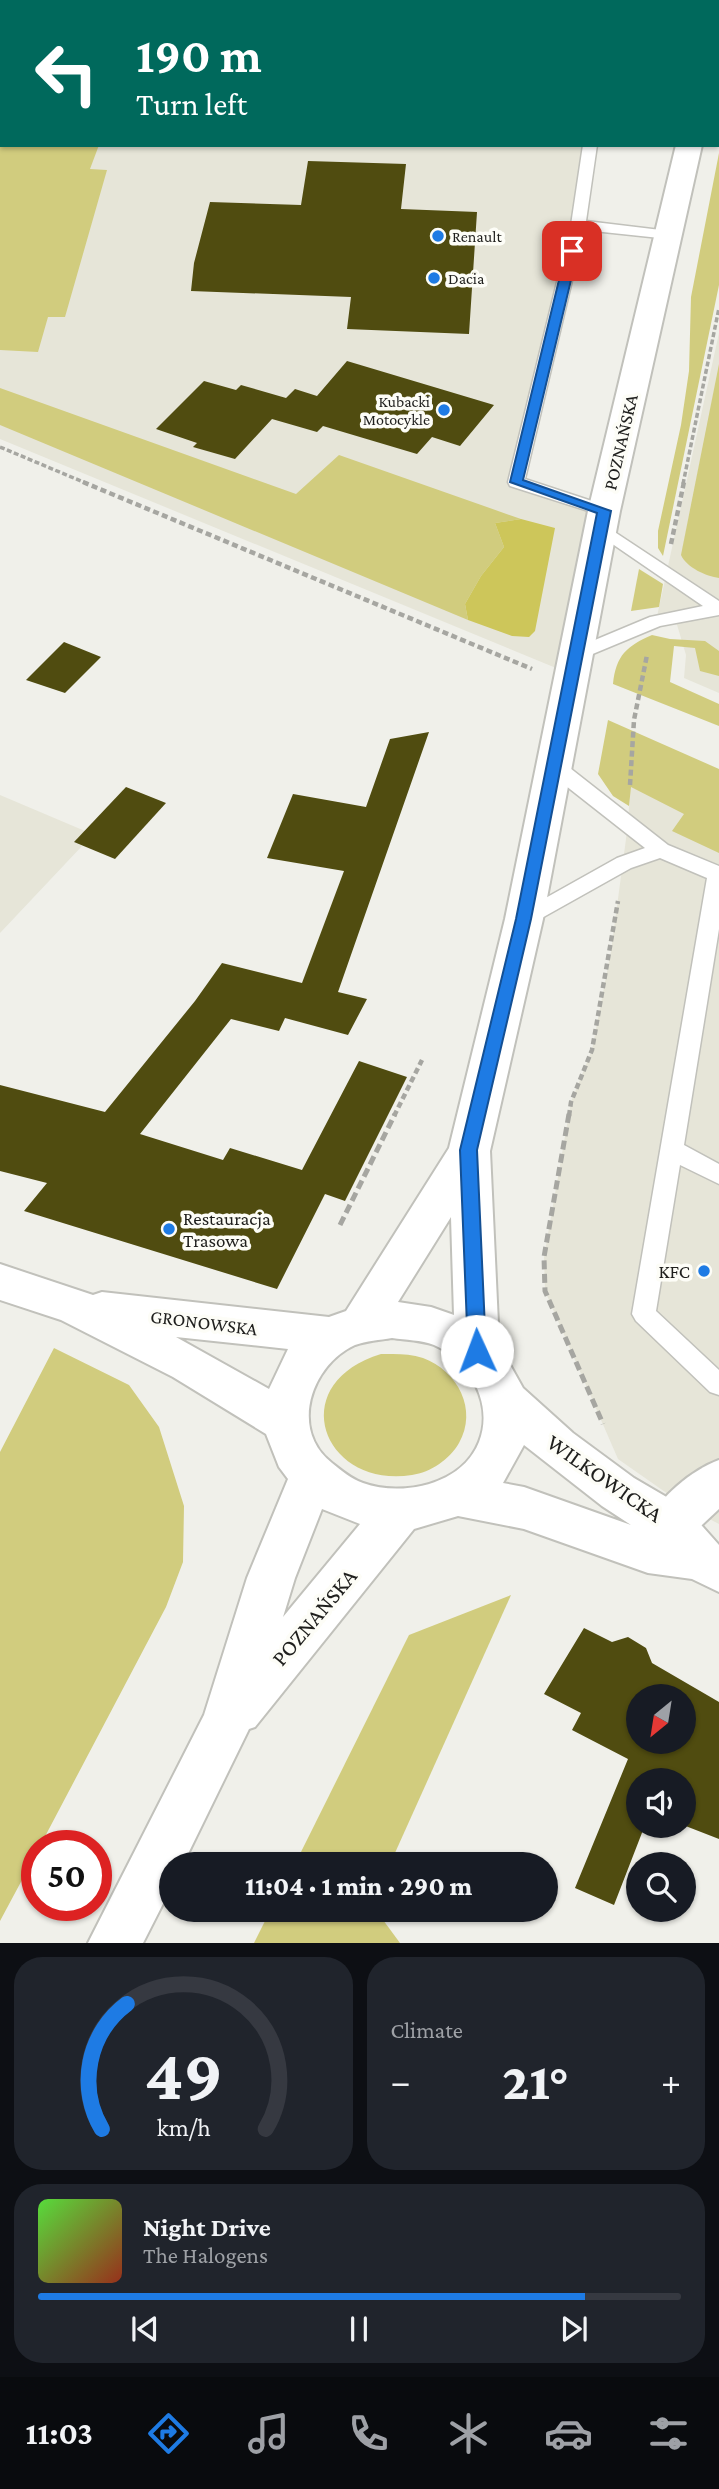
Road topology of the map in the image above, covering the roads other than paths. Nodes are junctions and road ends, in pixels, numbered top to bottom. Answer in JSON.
{"nodes":[{"id":1,"x":590,"y":147,"type":"edge"},
{"id":2,"x":689,"y":147,"type":"edge"},
{"id":3,"x":578,"y":225,"type":"junction"},
{"id":4,"x":669,"y":234,"type":"junction"},
{"id":5,"x":603,"y":519,"type":"junction"},
{"id":6,"x":719,"y":609,"type":"edge"},
{"id":7,"x":574,"y":669,"type":"junction"},
{"id":8,"x":554,"y":766,"type":"junction"},
{"id":9,"x":661,"y":850,"type":"junction"},
{"id":10,"x":718,"y":874,"type":"edge"},
{"id":11,"x":523,"y":919,"type":"junction"},
{"id":12,"x":671,"y":1149,"type":"junction"},
{"id":13,"x":469,"y":1150,"type":"junction"},
{"id":14,"x":719,"y":1175,"type":"edge"},
{"id":15,"x":0,"y":1282,"type":"edge"},
{"id":16,"x":76,"y":1307,"type":"junction"},
{"id":17,"x":347,"y":1331,"type":"junction"},
{"id":18,"x":477,"y":1351,"type":"junction"},
{"id":19,"x":719,"y":1385,"type":"edge"},
{"id":20,"x":505,"y":1400,"type":"junction"},
{"id":21,"x":285,"y":1422,"type":"junction"},
{"id":22,"x":312,"y":1476,"type":"junction"},
{"id":23,"x":719,"y":1480,"type":"edge"},
{"id":24,"x":457,"y":1496,"type":"junction"},
{"id":25,"x":400,"y":1511,"type":"junction"},
{"id":26,"x":670,"y":1524,"type":"junction"},
{"id":27,"x":710,"y":1564,"type":"edge"},
{"id":28,"x":227,"y":1722,"type":"junction"},
{"id":29,"x":115,"y":1943,"type":"edge"}],
"edges":[{"from":1,"to":3,"type":"lane"},
{"from":2,"to":4,"type":"main road","name":"POZNAŃSKA"},
{"from":3,"to":4,"type":"lane"},
{"from":3,"to":5,"type":"lane"},
{"from":4,"to":5,"type":"main road","name":"POZNAŃSKA"},
{"from":5,"to":6,"type":"lane"},
{"from":5,"to":7,"type":"main road","name":"POZNAŃSKA"},
{"from":6,"to":7,"type":"lane"},
{"from":7,"to":8,"type":"main road","name":"POZNAŃSKA"},
{"from":8,"to":9,"type":"lane"},
{"from":8,"to":11,"type":"main road","name":"POZNAŃSKA"},
{"from":9,"to":10,"type":"lane"},
{"from":9,"to":11,"type":"lane"},
{"from":10,"to":12,"type":"lane"},
{"from":11,"to":13,"type":"main road","name":"POZNAŃSKA"},
{"from":12,"to":14,"type":"lane"},
{"from":12,"to":19,"type":"lane"},
{"from":13,"to":17,"type":"main road","name":"POZNAŃSKA"},
{"from":13,"to":18,"type":"main road","name":"POZNAŃSKA"},
{"from":15,"to":16,"type":"main road","name":"GRONOWSKA"},
{"from":16,"to":17,"type":"main road","name":"GRONOWSKA"},
{"from":16,"to":21,"type":"main road","name":"GRONOWSKA"},
{"from":17,"to":18,"type":"main road"},
{"from":17,"to":21,"type":"main road"},
{"from":18,"to":20,"type":"main road"},
{"from":20,"to":24,"type":"main road"},
{"from":20,"to":26,"type":"main road","name":"WILKOWICKA"},
{"from":21,"to":22,"type":"main road"},
{"from":22,"to":25,"type":"main road"},
{"from":22,"to":28,"type":"main road","name":"POZNAŃSKA"},
{"from":23,"to":26,"type":"main road"},
{"from":24,"to":25,"type":"main road"},
{"from":24,"to":27,"type":"main road","name":"WILKOWICKA"},
{"from":25,"to":28,"type":"main road","name":"POZNAŃSKA"},
{"from":26,"to":27,"type":"main road","name":"WILKOWICKA"},
{"from":28,"to":29,"type":"main road","name":"POZNAŃSKA"}]}
